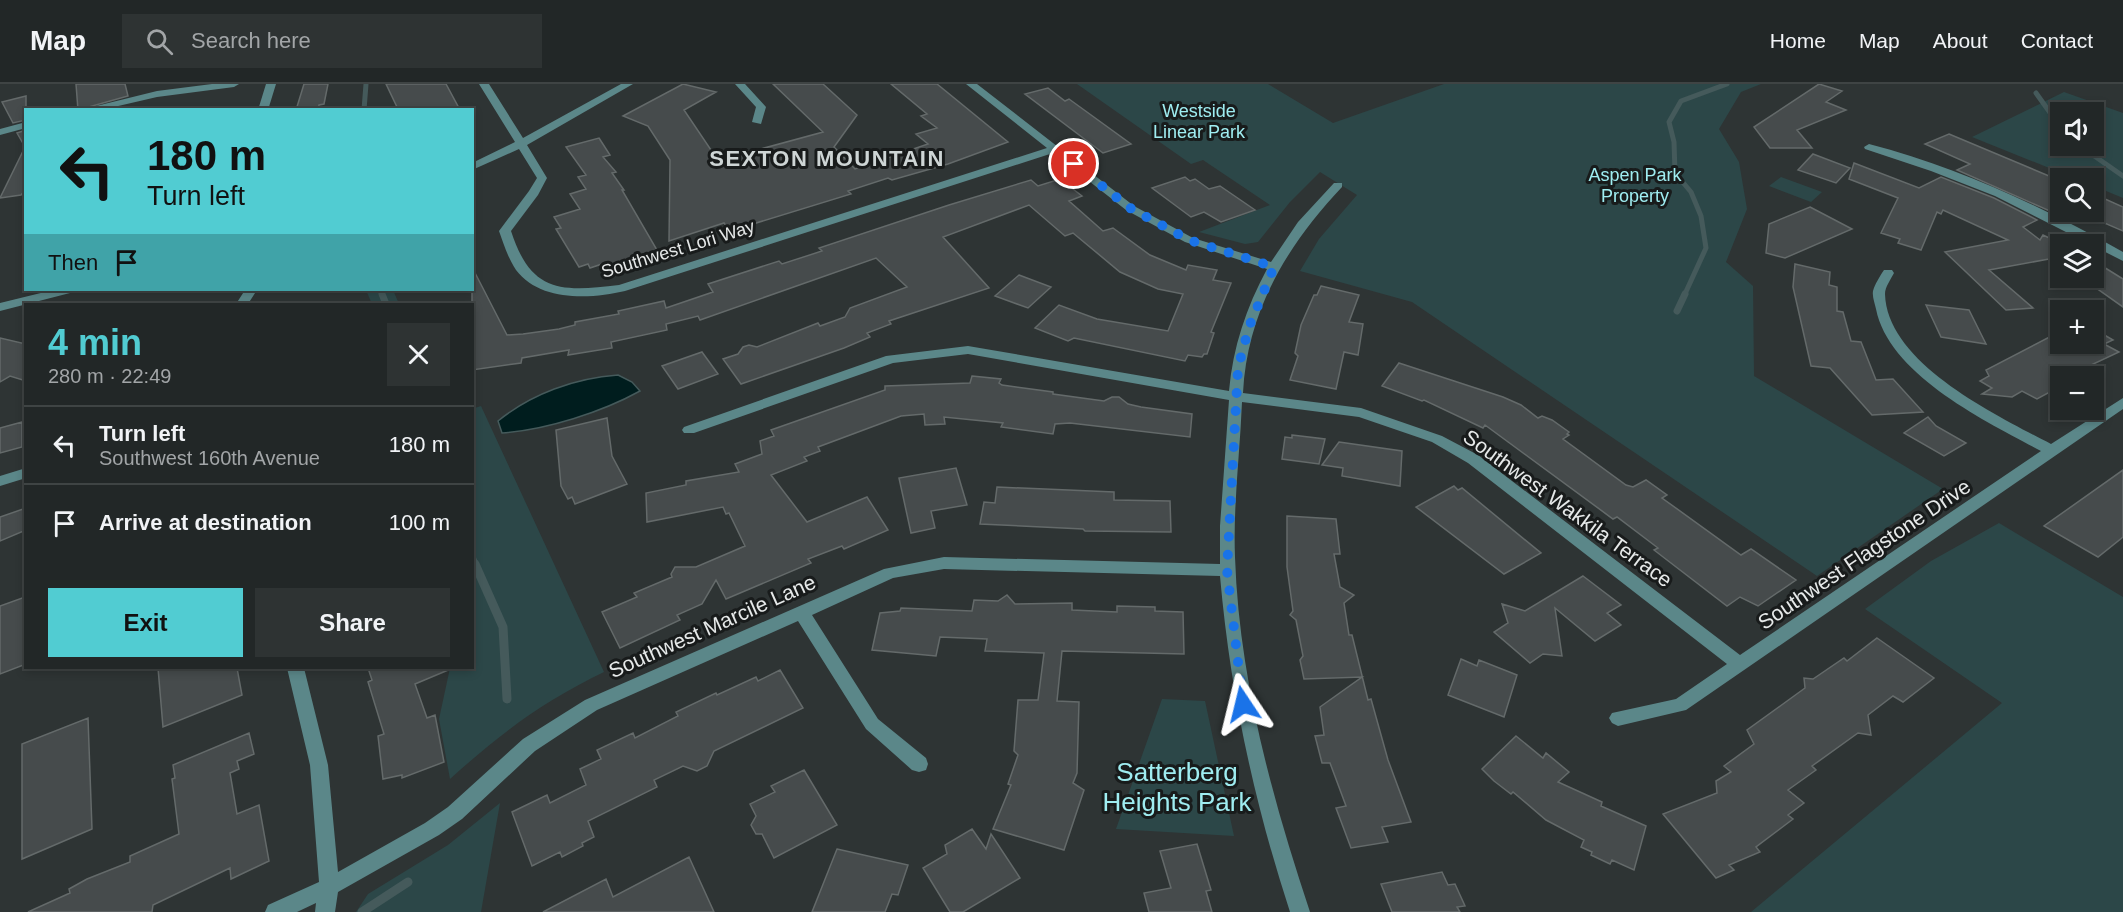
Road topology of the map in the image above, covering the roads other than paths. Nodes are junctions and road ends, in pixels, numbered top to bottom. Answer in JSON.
{"nodes":[{"id":1,"x":234,"y":84,"type":"edge"},
{"id":2,"x":271,"y":84,"type":"edge"},
{"id":3,"x":484,"y":84,"type":"edge"},
{"id":4,"x":628,"y":84,"type":"edge"},
{"id":5,"x":740,"y":84,"type":"edge"},
{"id":6,"x":971,"y":84,"type":"edge"},
{"id":7,"x":94,"y":108,"type":"edge"},
{"id":8,"x":264,"y":108,"type":"edge"},
{"id":9,"x":757,"y":122,"type":"dead end"},
{"id":10,"x":24,"y":126,"type":"edge"},
{"id":11,"x":0,"y":132,"type":"edge"},
{"id":12,"x":522,"y":143,"type":"junction"},
{"id":13,"x":1869,"y":147,"type":"dead end"},
{"id":14,"x":1056,"y":150,"type":"junction"},
{"id":15,"x":474,"y":166,"type":"edge"},
{"id":16,"x":1338,"y":185,"type":"dead end"},
{"id":17,"x":2123,"y":257,"type":"edge"},
{"id":18,"x":1274,"y":267,"type":"junction"},
{"id":19,"x":1888,"y":273,"type":"dead end"},
{"id":20,"x":62,"y":291,"type":"edge"},
{"id":21,"x":0,"y":307,"type":"edge"},
{"id":22,"x":1237,"y":397,"type":"junction"},
{"id":23,"x":2123,"y":402,"type":"edge"},
{"id":24,"x":689,"y":430,"type":"dead end"},
{"id":25,"x":2052,"y":451,"type":"junction"},
{"id":26,"x":24,"y":474,"type":"edge"},
{"id":27,"x":0,"y":481,"type":"edge"},
{"id":28,"x":1227,"y":570,"type":"junction"},
{"id":29,"x":801,"y":611,"type":"junction"},
{"id":30,"x":1739,"y":663,"type":"junction"},
{"id":31,"x":295,"y":669,"type":"edge"},
{"id":32,"x":1618,"y":718,"type":"dead end"},
{"id":33,"x":919,"y":764,"type":"dead end"},
{"id":34,"x":329,"y":887,"type":"junction"},
{"id":35,"x":275,"y":912,"type":"edge"},
{"id":36,"x":325,"y":912,"type":"edge"},
{"id":37,"x":1300,"y":912,"type":"edge"}],
"edges":[{"from":1,"to":7,"type":"street"},
{"from":2,"to":8,"type":"street"},
{"from":3,"to":12,"type":"street","name":"Southwest Lori Way"},
{"from":4,"to":12,"type":"street"},
{"from":5,"to":9,"type":"street"},
{"from":6,"to":14,"type":"street"},
{"from":10,"to":11,"type":"street"},
{"from":12,"to":14,"type":"street","name":"Southwest Lori Way"},
{"from":12,"to":15,"type":"street"},
{"from":13,"to":17,"type":"street"},
{"from":14,"to":18,"type":"street"},
{"from":16,"to":18,"type":"street"},
{"from":18,"to":22,"type":"street"},
{"from":19,"to":25,"type":"street"},
{"from":20,"to":21,"type":"street"},
{"from":22,"to":24,"type":"street","name":"Southwest Wakkila Terrace"},
{"from":22,"to":28,"type":"street"},
{"from":22,"to":30,"type":"street","name":"Southwest Wakkila Terrace"},
{"from":23,"to":25,"type":"street","name":"Southwest Flagstone Drive"},
{"from":25,"to":30,"type":"street","name":"Southwest Flagstone Drive"},
{"from":26,"to":27,"type":"street"},
{"from":28,"to":29,"type":"street","name":"Southwest Marcile Lane"},
{"from":28,"to":37,"type":"street"},
{"from":29,"to":33,"type":"street"},
{"from":29,"to":34,"type":"street","name":"Southwest Marcile Lane"},
{"from":30,"to":32,"type":"street","name":"Southwest Flagstone Drive"},
{"from":31,"to":34,"type":"street"},
{"from":34,"to":35,"type":"street","name":"Southwest Marcile Lane"},
{"from":34,"to":36,"type":"street"}]}
